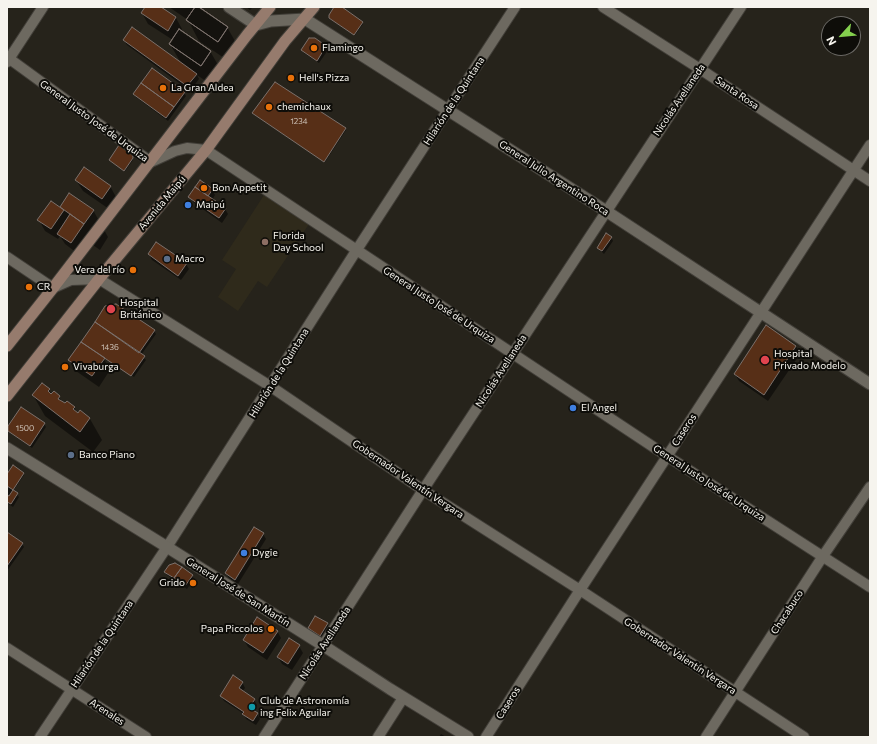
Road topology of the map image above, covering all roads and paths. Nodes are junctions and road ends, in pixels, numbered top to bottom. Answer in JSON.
{"nodes":[{"id":1,"x":43,"y":7,"type":"edge"},
{"id":2,"x":229,"y":7,"type":"edge"},
{"id":3,"x":270,"y":7,"type":"edge"},
{"id":4,"x":314,"y":7,"type":"edge"},
{"id":5,"x":515,"y":7,"type":"edge"},
{"id":6,"x":603,"y":7,"type":"edge"},
{"id":7,"x":741,"y":7,"type":"edge"},
{"id":8,"x":305,"y":19,"type":"junction"},
{"id":9,"x":256,"y":25,"type":"junction"},
{"id":10,"x":8,"y":59,"type":"edge"},
{"id":11,"x":700,"y":69,"type":"junction"},
{"id":12,"x":448,"y":110,"type":"junction"},
{"id":13,"x":870,"y":145,"type":"edge"},
{"id":14,"x":206,"y":150,"type":"junction"},
{"id":15,"x":150,"y":162,"type":"junction"},
{"id":16,"x":853,"y":170,"type":"junction"},
{"id":17,"x":870,"y":181,"type":"edge"},
{"id":18,"x":606,"y":211,"type":"junction"},
{"id":19,"x":356,"y":251,"type":"junction"},
{"id":20,"x":7,"y":257,"type":"edge"},
{"id":21,"x":100,"y":279,"type":"junction"},
{"id":22,"x":53,"y":288,"type":"junction"},
{"id":23,"x":761,"y":312,"type":"junction"},
{"id":24,"x":7,"y":346,"type":"edge"},
{"id":25,"x":512,"y":353,"type":"junction"},
{"id":26,"x":870,"y":384,"type":"edge"},
{"id":27,"x":270,"y":386,"type":"junction"},
{"id":28,"x":7,"y":396,"type":"edge"},
{"id":29,"x":7,"y":448,"type":"edge"},
{"id":30,"x":667,"y":456,"type":"junction"},
{"id":31,"x":870,"y":487,"type":"edge"},
{"id":32,"x":423,"y":490,"type":"junction"},
{"id":33,"x":167,"y":547,"type":"junction"},
{"id":34,"x":823,"y":556,"type":"junction"},
{"id":35,"x":870,"y":587,"type":"edge"},
{"id":36,"x":580,"y":590,"type":"junction"},
{"id":37,"x":324,"y":646,"type":"junction"},
{"id":38,"x":7,"y":648,"type":"edge"},
{"id":39,"x":72,"y":690,"type":"junction"},
{"id":40,"x":735,"y":692,"type":"junction"},
{"id":41,"x":403,"y":698,"type":"junction"},
{"id":42,"x":40,"y":737,"type":"edge"},
{"id":43,"x":146,"y":737,"type":"edge"},
{"id":44,"x":264,"y":737,"type":"edge"},
{"id":45,"x":378,"y":737,"type":"edge"},
{"id":46,"x":468,"y":737,"type":"edge"},
{"id":47,"x":486,"y":737,"type":"edge"},
{"id":48,"x":706,"y":737,"type":"edge"},
{"id":49,"x":804,"y":737,"type":"edge"}],
"edges":[{"from":1,"to":10,"type":"street"},
{"from":2,"to":9,"type":"street"},
{"from":3,"to":9,"type":"main road"},
{"from":4,"to":8,"type":"main road","name":"Avenida Maipú"},
{"from":5,"to":12,"type":"street","name":"Hilarión de la Quintana"},
{"from":6,"to":11,"type":"street","name":"Santa Rosa"},
{"from":7,"to":11,"type":"street","name":"Nicolás Avellaneda"},
{"from":8,"to":9,"type":"street"},
{"from":8,"to":12,"type":"street","name":"General Julio Argentino Roca"},
{"from":8,"to":14,"type":"main road","name":"Avenida Maipú"},
{"from":9,"to":15,"type":"main road"},
{"from":10,"to":15,"type":"street","name":"General Justo José de Urquiza"},
{"from":11,"to":16,"type":"street","name":"Santa Rosa"},
{"from":11,"to":18,"type":"street","name":"Nicolás Avellaneda"},
{"from":12,"to":18,"type":"street","name":"General Julio Argentino Roca"},
{"from":12,"to":19,"type":"street","name":"Hilarión de la Quintana"},
{"from":13,"to":16,"type":"street","name":"Caseros"},
{"from":14,"to":15,"type":"street","name":"General Justo José de Urquiza"},
{"from":14,"to":19,"type":"street","name":"General Justo José de Urquiza"},
{"from":14,"to":21,"type":"main road","name":"Avenida Maipú"},
{"from":15,"to":22,"type":"main road"},
{"from":16,"to":17,"type":"street","name":"Santa Rosa"},
{"from":16,"to":23,"type":"street","name":"Caseros"},
{"from":18,"to":23,"type":"street","name":"General Julio Argentino Roca"},
{"from":18,"to":25,"type":"street","name":"Nicolás Avellaneda"},
{"from":19,"to":25,"type":"street","name":"General Justo José de Urquiza"},
{"from":19,"to":27,"type":"street","name":"Hilarión de la Quintana"},
{"from":20,"to":22,"type":"street"},
{"from":21,"to":22,"type":"street"},
{"from":21,"to":27,"type":"street","name":"Gobernador Valentín Vergara"},
{"from":21,"to":28,"type":"main road","name":"Avenida Maipú"},
{"from":22,"to":24,"type":"main road"},
{"from":23,"to":26,"type":"street","name":"General Julio Argentino Roca"},
{"from":23,"to":30,"type":"street","name":"Caseros"},
{"from":25,"to":30,"type":"street","name":"General Justo José de Urquiza"},
{"from":25,"to":32,"type":"street","name":"Nicolás Avellaneda"},
{"from":27,"to":32,"type":"street","name":"Gobernador Valentín Vergara"},
{"from":27,"to":33,"type":"street","name":"Hilarión de la Quintana"},
{"from":29,"to":33,"type":"street","name":"General José de San Martín"},
{"from":30,"to":34,"type":"street","name":"General Justo José de Urquiza"},
{"from":30,"to":36,"type":"street","name":"Caseros"},
{"from":31,"to":34,"type":"street","name":"Chacabuco"},
{"from":32,"to":36,"type":"street","name":"Gobernador Valentín Vergara"},
{"from":32,"to":37,"type":"street","name":"Nicolás Avellaneda"},
{"from":33,"to":37,"type":"street","name":"General José de San Martín"},
{"from":33,"to":39,"type":"street","name":"Hilarión de la Quintana"},
{"from":34,"to":35,"type":"street","name":"General Justo José de Urquiza"},
{"from":34,"to":40,"type":"street","name":"Chacabuco"},
{"from":36,"to":40,"type":"street","name":"Gobernador Valentín Vergara"},
{"from":36,"to":47,"type":"street","name":"Caseros"},
{"from":37,"to":41,"type":"street","name":"General José de San Martín"},
{"from":37,"to":44,"type":"street","name":"Nicolás Avellaneda"},
{"from":38,"to":39,"type":"street","name":"Arenales"},
{"from":39,"to":42,"type":"street","name":"Hilarión de la Quintana"},
{"from":39,"to":43,"type":"street","name":"Arenales"},
{"from":40,"to":48,"type":"street","name":"Chacabuco"},
{"from":40,"to":49,"type":"street","name":"Gobernador Valentín Vergara"},
{"from":41,"to":45,"type":"street"},
{"from":41,"to":46,"type":"street","name":"General José de San Martín"}]}
